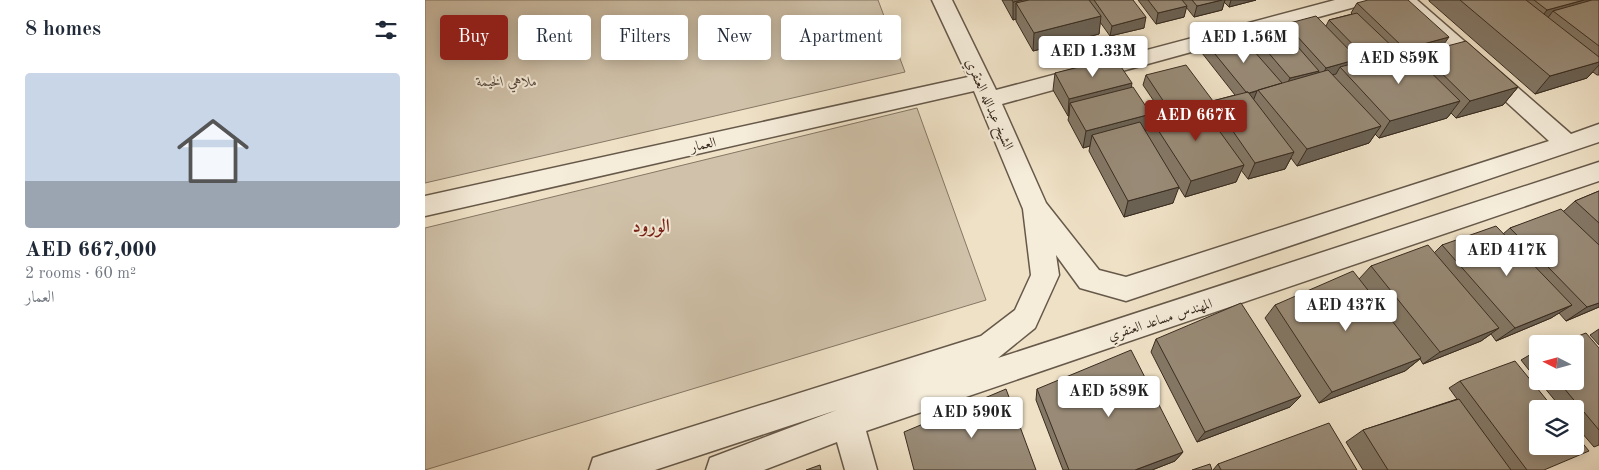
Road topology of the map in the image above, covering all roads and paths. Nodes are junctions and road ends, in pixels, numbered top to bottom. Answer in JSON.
{"nodes":[{"id":1,"x":941,"y":0,"type":"edge"},
{"id":2,"x":1280,"y":0,"type":"edge"},
{"id":3,"x":1359,"y":0,"type":"edge"},
{"id":4,"x":1405,"y":0,"type":"edge"},
{"id":5,"x":1296,"y":17,"type":"junction"},
{"id":6,"x":984,"y":91,"type":"junction"},
{"id":7,"x":1599,"y":133,"type":"edge"},
{"id":8,"x":1567,"y":144,"type":"junction"},
{"id":9,"x":1599,"y":171,"type":"edge"},
{"id":10,"x":425,"y":206,"type":"edge"},
{"id":11,"x":1036,"y":209,"type":"junction"},
{"id":12,"x":1279,"y":240,"type":"junction"},
{"id":13,"x":1301,"y":272,"type":"junction"},
{"id":14,"x":848,"y":422,"type":"junction"},
{"id":15,"x":605,"y":470,"type":"edge"},
{"id":16,"x":722,"y":470,"type":"edge"},
{"id":17,"x":861,"y":470,"type":"edge"}],
"edges":[{"from":1,"to":6,"type":"street","name":"الشيخ عبدالله العنقري"},
{"from":2,"to":5,"type":"street"},
{"from":3,"to":5,"type":"street","name":"العمار"},
{"from":4,"to":8,"type":"street"},
{"from":5,"to":6,"type":"street","name":"العمار"},
{"from":6,"to":10,"type":"street","name":"العمار"},
{"from":6,"to":11,"type":"street","name":"الشيخ عبدالله العنقري"},
{"from":7,"to":8,"type":"street"},
{"from":8,"to":12,"type":"street"},
{"from":9,"to":13,"type":"street","name":"المهندس مساعد العنقري"},
{"from":11,"to":12,"type":"street"},
{"from":11,"to":15,"type":"street"},
{"from":12,"to":13,"type":"street"},
{"from":13,"to":14,"type":"street","name":"المهندس مساعد العنقري"},
{"from":14,"to":16,"type":"street","name":"المهندس مساعد العنقري"},
{"from":14,"to":17,"type":"street"}]}
